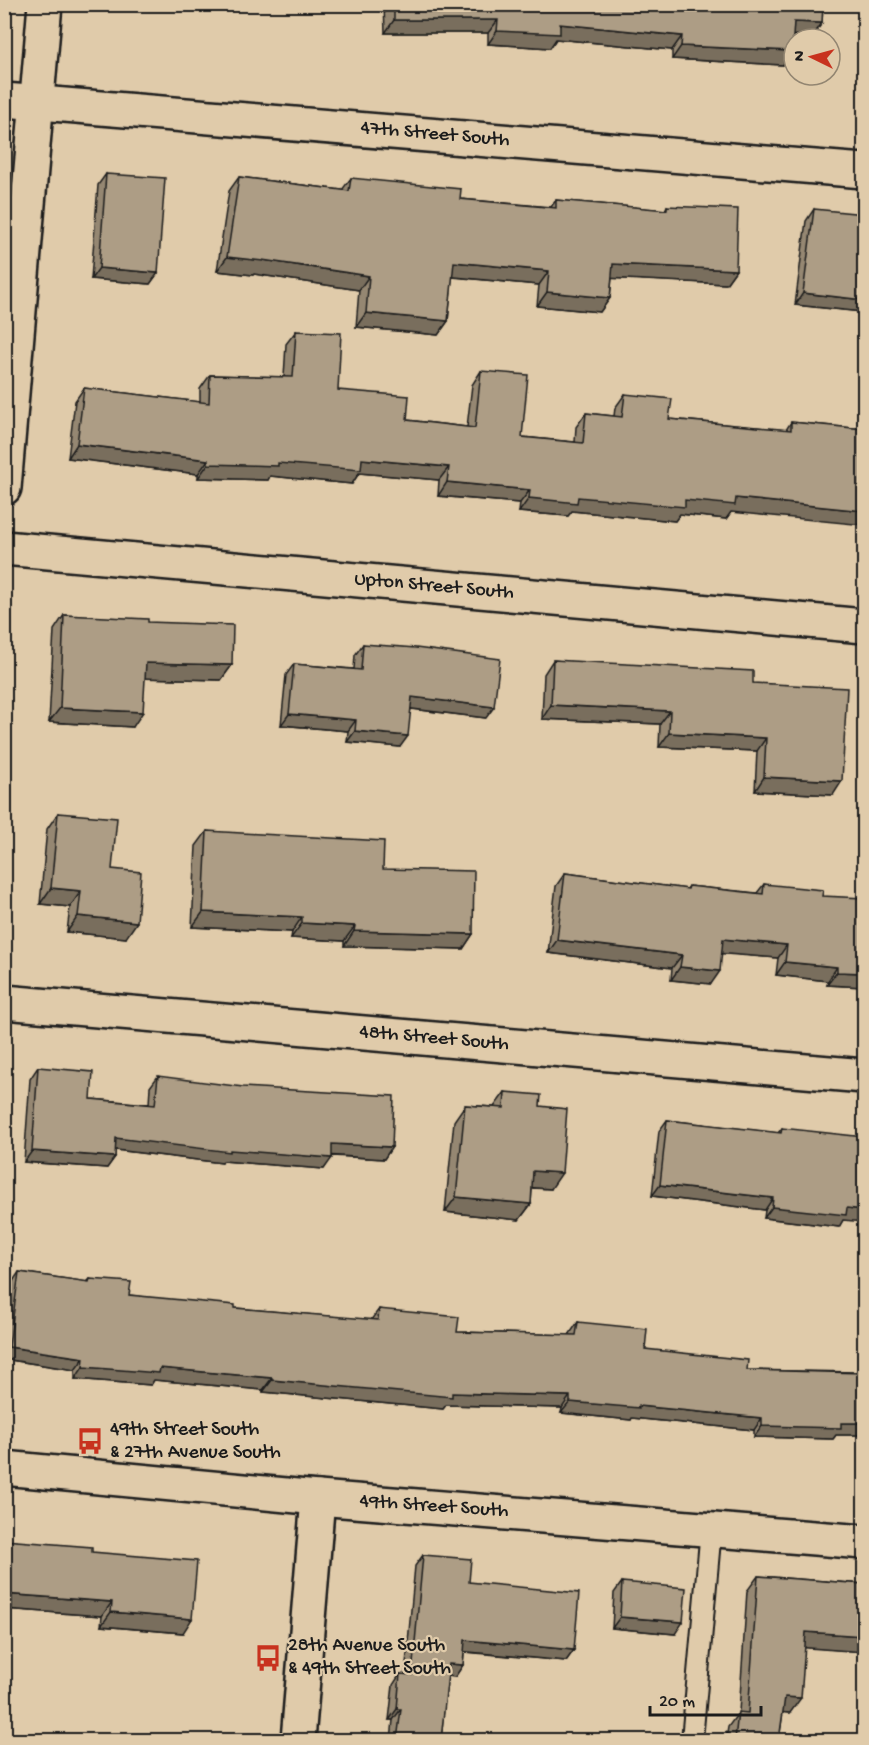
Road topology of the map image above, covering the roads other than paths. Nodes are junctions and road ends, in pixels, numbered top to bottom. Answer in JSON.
{"nodes":[{"id":1,"x":45,"y":4,"type":"edge"},
{"id":2,"x":4,"y":100,"type":"edge"},
{"id":3,"x":38,"y":103,"type":"junction"},
{"id":4,"x":864,"y":171,"type":"edge"},
{"id":5,"x":4,"y":488,"type":"edge"},
{"id":6,"x":4,"y":548,"type":"edge"},
{"id":7,"x":864,"y":626,"type":"edge"},
{"id":8,"x":4,"y":1002,"type":"edge"},
{"id":9,"x":864,"y":1076,"type":"edge"},
{"id":10,"x":4,"y":1468,"type":"edge"},
{"id":11,"x":318,"y":1498,"type":"junction"},
{"id":12,"x":711,"y":1528,"type":"junction"},
{"id":13,"x":864,"y":1542,"type":"edge"},
{"id":14,"x":298,"y":1740,"type":"edge"},
{"id":15,"x":692,"y":1740,"type":"edge"}],
"edges":[{"from":1,"to":3,"type":"street"},
{"from":2,"to":3,"type":"street","name":"47th Street South"},
{"from":3,"to":4,"type":"street","name":"47th Street South"},
{"from":3,"to":5,"type":"street"},
{"from":6,"to":7,"type":"street","name":"Upton Street South"},
{"from":8,"to":9,"type":"street","name":"48th Street South"},
{"from":10,"to":11,"type":"street","name":"49th Street South"},
{"from":11,"to":12,"type":"street","name":"49th Street South"},
{"from":11,"to":14,"type":"street"},
{"from":12,"to":13,"type":"street","name":"49th Street South"},
{"from":12,"to":15,"type":"lane"}]}
